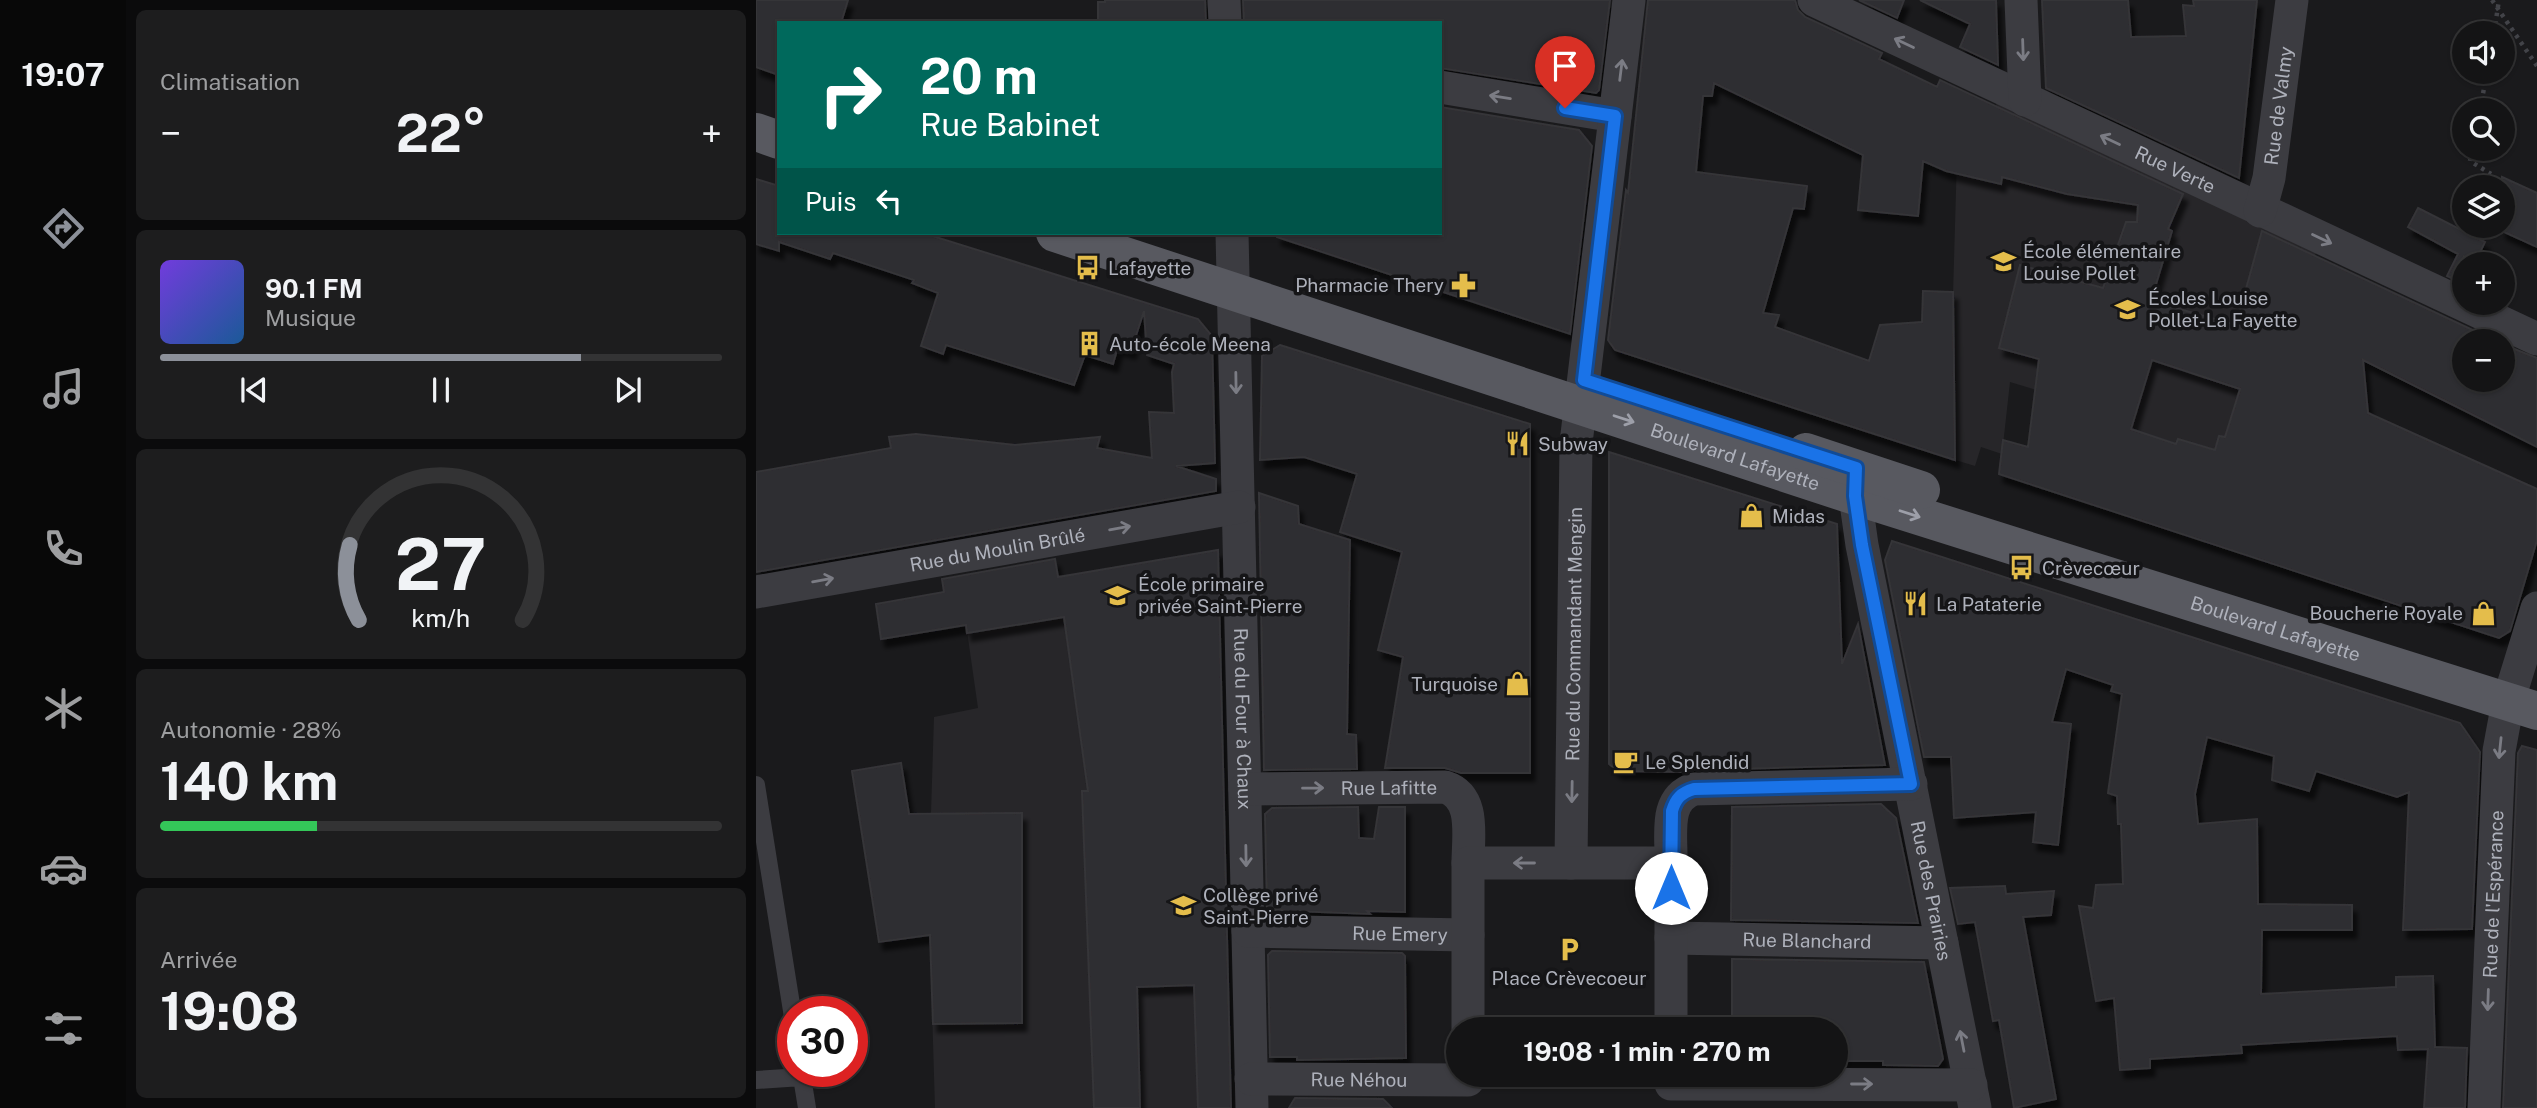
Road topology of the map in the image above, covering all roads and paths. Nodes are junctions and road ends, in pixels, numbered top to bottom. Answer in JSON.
{"nodes":[{"id":1,"x":1224,"y":0,"type":"edge"},
{"id":2,"x":1629,"y":0,"type":"edge"},
{"id":3,"x":1814,"y":0,"type":"edge"},
{"id":4,"x":2021,"y":0,"type":"edge"},
{"id":5,"x":2292,"y":0,"type":"edge"},
{"id":6,"x":2492,"y":0,"type":"edge"},
{"id":7,"x":2499,"y":0,"type":"edge"},
{"id":8,"x":2498,"y":9,"type":"junction"},
{"id":9,"x":1225,"y":21,"type":"edge"},
{"id":10,"x":2496,"y":21,"type":"edge"},
{"id":11,"x":2537,"y":66,"type":"edge"},
{"id":12,"x":1442,"y":87,"type":"edge"},
{"id":13,"x":2025,"y":100,"type":"junction"},
{"id":14,"x":756,"y":107,"type":"edge"},
{"id":15,"x":777,"y":114,"type":"edge"},
{"id":16,"x":1615,"y":116,"type":"junction"},
{"id":17,"x":756,"y":132,"type":"edge"},
{"id":18,"x":777,"y":139,"type":"edge"},
{"id":19,"x":2470,"y":161,"type":"edge"},
{"id":20,"x":2491,"y":174,"type":"dead end"},
{"id":21,"x":2260,"y":211,"type":"junction"},
{"id":22,"x":1061,"y":235,"type":"edge"},
{"id":23,"x":1142,"y":235,"type":"edge"},
{"id":24,"x":1233,"y":263,"type":"edge"},
{"id":25,"x":2537,"y":340,"type":"edge"},
{"id":26,"x":1582,"y":393,"type":"junction"},
{"id":27,"x":1855,"y":482,"type":"junction"},
{"id":28,"x":1239,"y":507,"type":"junction"},
{"id":29,"x":756,"y":592,"type":"edge"},
{"id":30,"x":2537,"y":608,"type":"edge"},
{"id":31,"x":2524,"y":696,"type":"edge"},
{"id":32,"x":1911,"y":784,"type":"junction"},
{"id":33,"x":756,"y":785,"type":"edge"},
{"id":34,"x":1245,"y":789,"type":"junction"},
{"id":35,"x":1468,"y":863,"type":"junction"},
{"id":36,"x":1571,"y":863,"type":"junction"},
{"id":37,"x":1671,"y":863,"type":"junction"},
{"id":38,"x":1248,"y":931,"type":"junction"},
{"id":39,"x":1468,"y":935,"type":"junction"},
{"id":40,"x":1671,"y":938,"type":"junction"},
{"id":41,"x":1942,"y":943,"type":"junction"},
{"id":42,"x":790,"y":996,"type":"edge"},
{"id":43,"x":1468,"y":1017,"type":"edge"},
{"id":44,"x":1671,"y":1017,"type":"edge"},
{"id":45,"x":777,"y":1077,"type":"edge"},
{"id":46,"x":756,"y":1080,"type":"edge"},
{"id":47,"x":804,"y":1087,"type":"edge"},
{"id":48,"x":1468,"y":1088,"type":"edge"},
{"id":49,"x":1671,"y":1089,"type":"edge"},
{"id":50,"x":1251,"y":1093,"type":"edge"},
{"id":51,"x":1973,"y":1096,"type":"edge"},
{"id":52,"x":807,"y":1108,"type":"edge"},
{"id":53,"x":2484,"y":1108,"type":"edge"}],
"edges":[{"from":1,"to":9,"type":"street"},
{"from":16,"to":2,"type":"street","name":"Rue du Commandant Mengin","one_way":true},
{"from":13,"to":3,"type":"street","name":"Rue Verte","one_way":true},
{"from":4,"to":13,"type":"street","one_way":true},
{"from":5,"to":21,"type":"street","name":"Rue de Valmy"},
{"from":6,"to":8,"type":"path"},
{"from":7,"to":8,"type":"path"},
{"from":8,"to":10,"type":"path"},
{"from":8,"to":11,"type":"path"},
{"from":16,"to":12,"type":"street","one_way":true},
{"from":21,"to":13,"type":"street","name":"Rue Verte","one_way":true},
{"from":14,"to":15,"type":"main road"},
{"from":16,"to":26,"type":"street","name":"Rue du Commandant Mengin"},
{"from":17,"to":18,"type":"main road"},
{"from":19,"to":20,"type":"path"},
{"from":21,"to":25,"type":"street","name":"Rue Verte","one_way":true},
{"from":22,"to":24,"type":"main road","name":"Boulevard Lafayette"},
{"from":23,"to":24,"type":"main road","name":"Boulevard Lafayette"},
{"from":24,"to":26,"type":"main road","name":"Boulevard Lafayette"},
{"from":24,"to":28,"type":"street","name":"Rue du Four à Chaux","one_way":true},
{"from":26,"to":27,"type":"main road","name":"Boulevard Lafayette"},
{"from":26,"to":36,"type":"street","name":"Rue du Commandant Mengin","one_way":true},
{"from":27,"to":31,"type":"main road","name":"Boulevard Lafayette"},
{"from":27,"to":32,"type":"street","name":"Rue des Prairies"},
{"from":29,"to":28,"type":"street","name":"Rue du Moulin Brûlé","one_way":true},
{"from":28,"to":34,"type":"street","name":"Rue du Four à Chaux"},
{"from":30,"to":31,"type":"street","name":"Rue de l'Espérance"},
{"from":31,"to":53,"type":"street","name":"Rue de l'Espérance","one_way":true},
{"from":32,"to":37,"type":"street"},
{"from":32,"to":41,"type":"street","name":"Rue des Prairies"},
{"from":33,"to":42,"type":"lane"},
{"from":34,"to":35,"type":"street","name":"Rue Lafitte","one_way":true},
{"from":34,"to":38,"type":"street","name":"Rue du Four à Chaux","one_way":true},
{"from":36,"to":35,"type":"street","one_way":true},
{"from":35,"to":39,"type":"street"},
{"from":36,"to":37,"type":"street"},
{"from":37,"to":40,"type":"street"},
{"from":38,"to":39,"type":"street","name":"Rue Emery"},
{"from":38,"to":50,"type":"street","name":"Rue du Four à Chaux"},
{"from":39,"to":43,"type":"street"},
{"from":40,"to":41,"type":"street","name":"Rue Blanchard"},
{"from":40,"to":44,"type":"street"},
{"from":51,"to":41,"type":"street","name":"Rue des Prairies","one_way":true},
{"from":45,"to":46,"type":"lane"},
{"from":47,"to":52,"type":"lane"},
{"from":48,"to":50,"type":"street","name":"Rue Néhou"},
{"from":49,"to":51,"type":"street","one_way":true}]}
